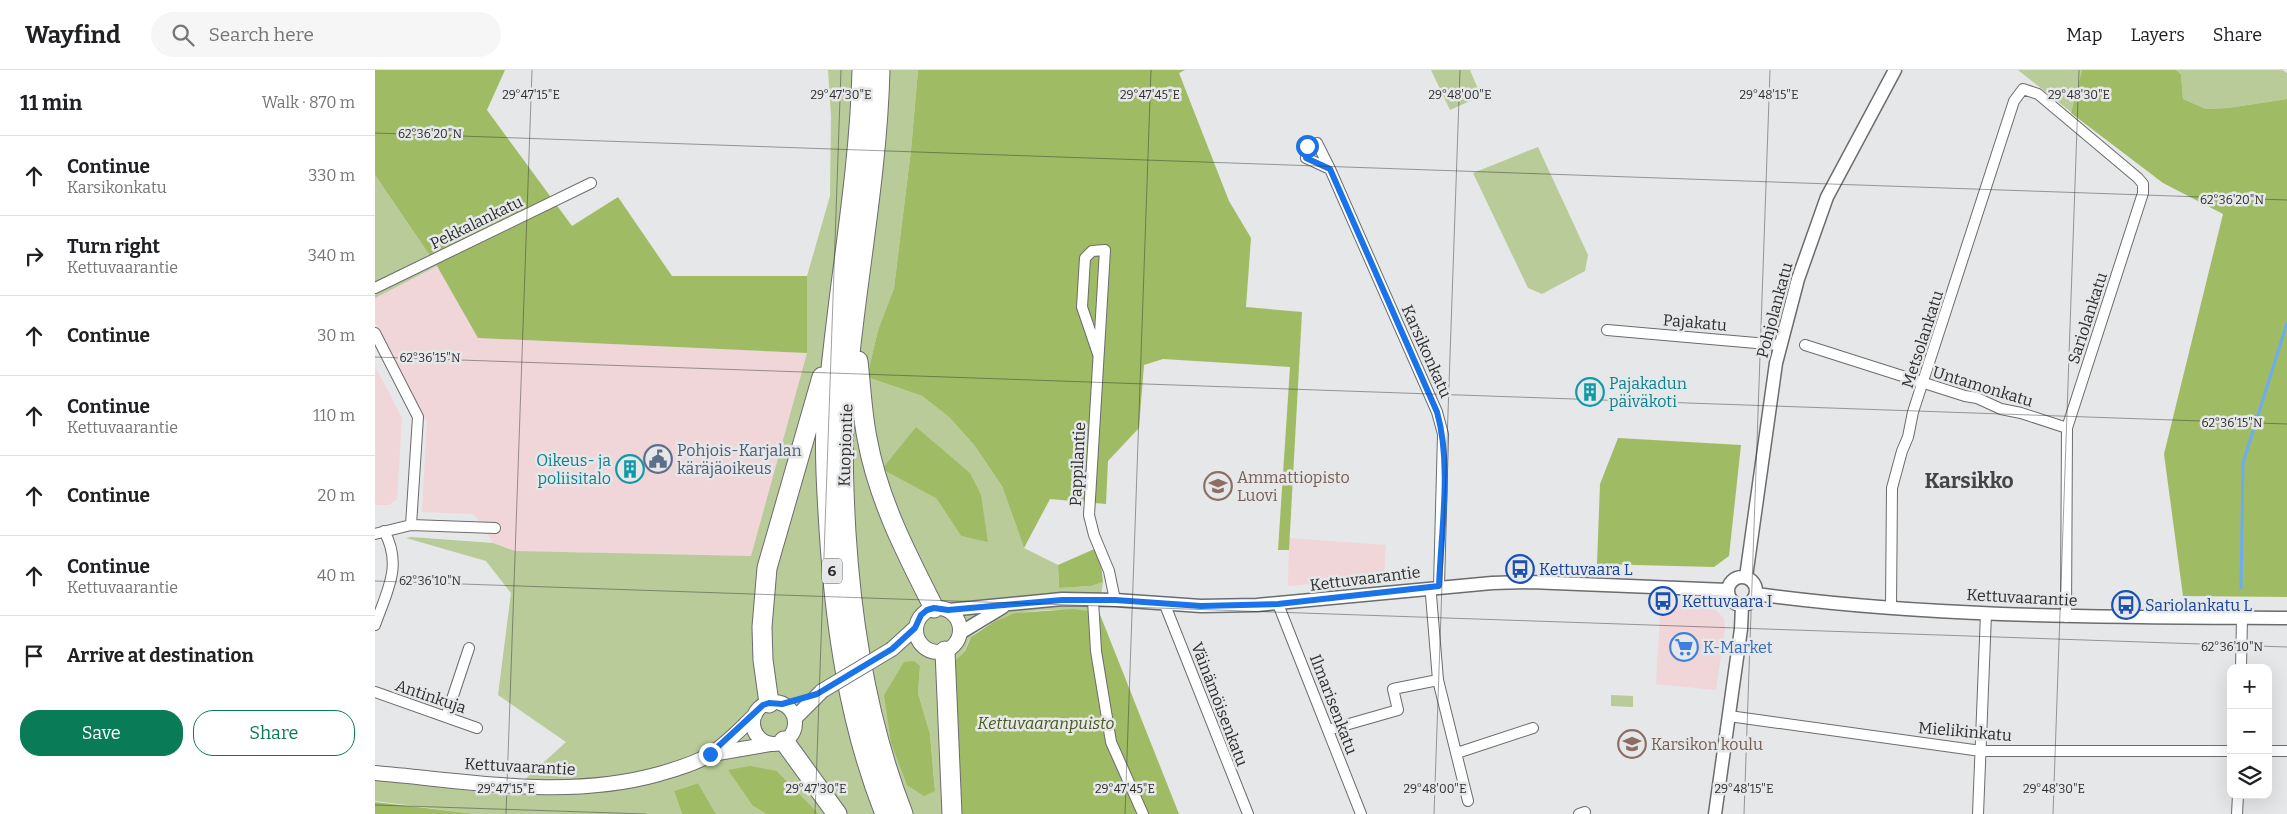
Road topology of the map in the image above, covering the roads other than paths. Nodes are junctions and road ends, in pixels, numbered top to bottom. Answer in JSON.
{"nodes":[{"id":1,"x":862,"y":70,"type":"edge"},
{"id":2,"x":880,"y":70,"type":"edge"},
{"id":3,"x":1895,"y":70,"type":"edge"},
{"id":4,"x":2023,"y":89,"type":"joint"},
{"id":5,"x":1330,"y":169,"type":"dead end"},
{"id":6,"x":591,"y":183,"type":"dead end"},
{"id":7,"x":375,"y":288,"type":"edge"},
{"id":8,"x":845,"y":324,"type":"junction"},
{"id":9,"x":1607,"y":330,"type":"dead end"},
{"id":10,"x":375,"y":333,"type":"edge"},
{"id":11,"x":1779,"y":345,"type":"junction"},
{"id":12,"x":1805,"y":345,"type":"dead end"},
{"id":13,"x":1098,"y":354,"type":"junction"},
{"id":14,"x":1924,"y":383,"type":"junction"},
{"id":15,"x":2067,"y":428,"type":"junction"},
{"id":16,"x":411,"y":525,"type":"junction"},
{"id":17,"x":495,"y":528,"type":"dead end"},
{"id":18,"x":380,"y":532,"type":"edge"},
{"id":19,"x":1746,"y":577,"type":"junction"},
{"id":20,"x":1727,"y":590,"type":"junction"},
{"id":21,"x":1435,"y":591,"type":"junction"},
{"id":22,"x":1756,"y":594,"type":"junction"},
{"id":23,"x":1093,"y":600,"type":"junction"},
{"id":24,"x":1115,"y":600,"type":"junction"},
{"id":25,"x":1008,"y":604,"type":"junction"},
{"id":26,"x":1278,"y":604,"type":"junction"},
{"id":27,"x":1165,"y":605,"type":"junction"},
{"id":28,"x":1742,"y":606,"type":"junction"},
{"id":29,"x":1891,"y":607,"type":"junction"},
{"id":30,"x":941,"y":609,"type":"junction"},
{"id":31,"x":1986,"y":614,"type":"junction"},
{"id":32,"x":2066,"y":617,"type":"junction"},
{"id":33,"x":2243,"y":618,"type":"junction"},
{"id":34,"x":2287,"y":618,"type":"edge"},
{"id":35,"x":375,"y":625,"type":"edge"},
{"id":36,"x":915,"y":628,"type":"junction"},
{"id":37,"x":960,"y":633,"type":"junction"},
{"id":38,"x":921,"y":646,"type":"junction"},
{"id":39,"x":469,"y":648,"type":"dead end"},
{"id":40,"x":892,"y":649,"type":"junction"},
{"id":41,"x":945,"y":652,"type":"junction"},
{"id":42,"x":2241,"y":664,"type":"edge"},
{"id":43,"x":1438,"y":680,"type":"junction"},
{"id":44,"x":375,"y":692,"type":"edge"},
{"id":45,"x":819,"y":692,"type":"junction"},
{"id":46,"x":776,"y":703,"type":"junction"},
{"id":47,"x":755,"y":715,"type":"junction"},
{"id":48,"x":1729,"y":716,"type":"junction"},
{"id":49,"x":446,"y":717,"type":"junction"},
{"id":50,"x":795,"y":718,"type":"junction"},
{"id":51,"x":477,"y":728,"type":"dead end"},
{"id":52,"x":1533,"y":728,"type":"dead end"},
{"id":53,"x":1328,"y":730,"type":"junction"},
{"id":54,"x":777,"y":742,"type":"junction"},
{"id":55,"x":1981,"y":751,"type":"junction"},
{"id":56,"x":2227,"y":751,"type":"edge"},
{"id":57,"x":2272,"y":751,"type":"edge"},
{"id":58,"x":2287,"y":751,"type":"edge"},
{"id":59,"x":1457,"y":753,"type":"junction"},
{"id":60,"x":710,"y":754,"type":"junction"},
{"id":61,"x":375,"y":772,"type":"edge"},
{"id":62,"x":2237,"y":799,"type":"edge"},
{"id":63,"x":1469,"y":801,"type":"dead end"},
{"id":64,"x":837,"y":814,"type":"edge"},
{"id":65,"x":885,"y":814,"type":"edge"},
{"id":66,"x":903,"y":814,"type":"edge"},
{"id":67,"x":952,"y":814,"type":"edge"},
{"id":68,"x":1143,"y":814,"type":"edge"},
{"id":69,"x":1248,"y":814,"type":"edge"},
{"id":70,"x":1361,"y":814,"type":"edge"},
{"id":71,"x":1715,"y":814,"type":"edge"},
{"id":72,"x":1978,"y":814,"type":"edge"},
{"id":73,"x":2237,"y":814,"type":"edge"}],
"edges":[{"from":1,"to":8,"type":"highway","name":"Kuopiontie","number":"6"},
{"from":2,"to":8,"type":"highway","name":"Kuopiontie","number":"6"},
{"from":3,"to":11,"type":"street","name":"Pohjolankatu"},
{"from":4,"to":14,"type":"street","name":"Metsolankatu"},
{"from":4,"to":15,"type":"street","name":"Sariolankatu"},
{"from":5,"to":21,"type":"street","name":"Karsikonkatu"},
{"from":6,"to":7,"type":"street","name":"Pekkalankatu"},
{"from":8,"to":30,"type":"highway"},
{"from":8,"to":46,"type":"highway"},
{"from":8,"to":65,"type":"highway","name":"Kuopiontie","number":"6"},
{"from":8,"to":66,"type":"highway","name":"Kuopiontie","number":"6"},
{"from":9,"to":11,"type":"street","name":"Pajakatu"},
{"from":10,"to":16,"type":"street"},
{"from":11,"to":19,"type":"street","name":"Pohjolankatu"},
{"from":12,"to":14,"type":"street","name":"Untamonkatu"},
{"from":13,"to":13,"type":"street","name":"Pappilantie"},
{"from":13,"to":24,"type":"street","name":"Pappilantie"},
{"from":14,"to":15,"type":"street","name":"Untamonkatu"},
{"from":14,"to":29,"type":"street","name":"Metsolankatu"},
{"from":15,"to":32,"type":"street","name":"Sariolankatu"},
{"from":16,"to":17,"type":"street"},
{"from":16,"to":18,"type":"street"},
{"from":18,"to":35,"type":"street"},
{"from":19,"to":20,"type":"street"},
{"from":19,"to":22,"type":"street"},
{"from":20,"to":21,"type":"street","name":"Kettuvaarantie"},
{"from":20,"to":28,"type":"street"},
{"from":21,"to":26,"type":"street","name":"Kettuvaarantie"},
{"from":21,"to":43,"type":"street","name":"Karsikonkatu"},
{"from":22,"to":28,"type":"street"},
{"from":22,"to":29,"type":"street","name":"Kettuvaarantie"},
{"from":23,"to":24,"type":"street","name":"Kettuvaarantie"},
{"from":23,"to":25,"type":"street","name":"Kettuvaarantie"},
{"from":23,"to":68,"type":"street"},
{"from":24,"to":27,"type":"street","name":"Kettuvaarantie"},
{"from":25,"to":30,"type":"street","name":"Kettuvaarantie"},
{"from":25,"to":37,"type":"street","name":"Kettuvaarantie"},
{"from":26,"to":27,"type":"street","name":"Kettuvaarantie"},
{"from":26,"to":53,"type":"street","name":"Ilmarisenkatu"},
{"from":27,"to":69,"type":"street","name":"Väinämöisenkatu"},
{"from":28,"to":48,"type":"street"},
{"from":29,"to":31,"type":"street","name":"Kettuvaarantie"},
{"from":30,"to":36,"type":"main road"},
{"from":30,"to":37,"type":"main road"},
{"from":31,"to":32,"type":"street","name":"Kettuvaarantie"},
{"from":31,"to":55,"type":"street"},
{"from":32,"to":33,"type":"street","name":"Kettuvaarantie"},
{"from":33,"to":34,"type":"street","name":"Kettuvaarantie"},
{"from":33,"to":42,"type":"street"},
{"from":36,"to":38,"type":"main road"},
{"from":36,"to":40,"type":"main road"},
{"from":37,"to":41,"type":"main road"},
{"from":38,"to":40,"type":"main road"},
{"from":38,"to":41,"type":"main road"},
{"from":39,"to":49,"type":"street"},
{"from":40,"to":45,"type":"main road","bridge":true},
{"from":41,"to":67,"type":"highway"},
{"from":43,"to":53,"type":"street"},
{"from":43,"to":59,"type":"street","name":"Karsikonkatu"},
{"from":44,"to":49,"type":"street","name":"Antinkuja"},
{"from":45,"to":46,"type":"main road"},
{"from":45,"to":50,"type":"main road"},
{"from":46,"to":47,"type":"main road"},
{"from":46,"to":50,"type":"main road"},
{"from":47,"to":54,"type":"main road"},
{"from":47,"to":60,"type":"main road","name":"Kettuvaarantie"},
{"from":48,"to":55,"type":"street","name":"Mielikinkatu"},
{"from":48,"to":71,"type":"street"},
{"from":49,"to":51,"type":"street","name":"Antinkuja"},
{"from":50,"to":54,"type":"main road"},
{"from":52,"to":59,"type":"street"},
{"from":53,"to":70,"type":"street","name":"Ilmarisenkatu"},
{"from":54,"to":60,"type":"main road","name":"Kettuvaarantie"},
{"from":54,"to":64,"type":"highway"},
{"from":55,"to":56,"type":"street","name":"Mielikinkatu"},
{"from":55,"to":72,"type":"street"},
{"from":57,"to":58,"type":"street"},
{"from":59,"to":63,"type":"street","name":"Karsikonkatu"},
{"from":60,"to":61,"type":"main road","name":"Kettuvaarantie"},
{"from":62,"to":73,"type":"street"}]}
